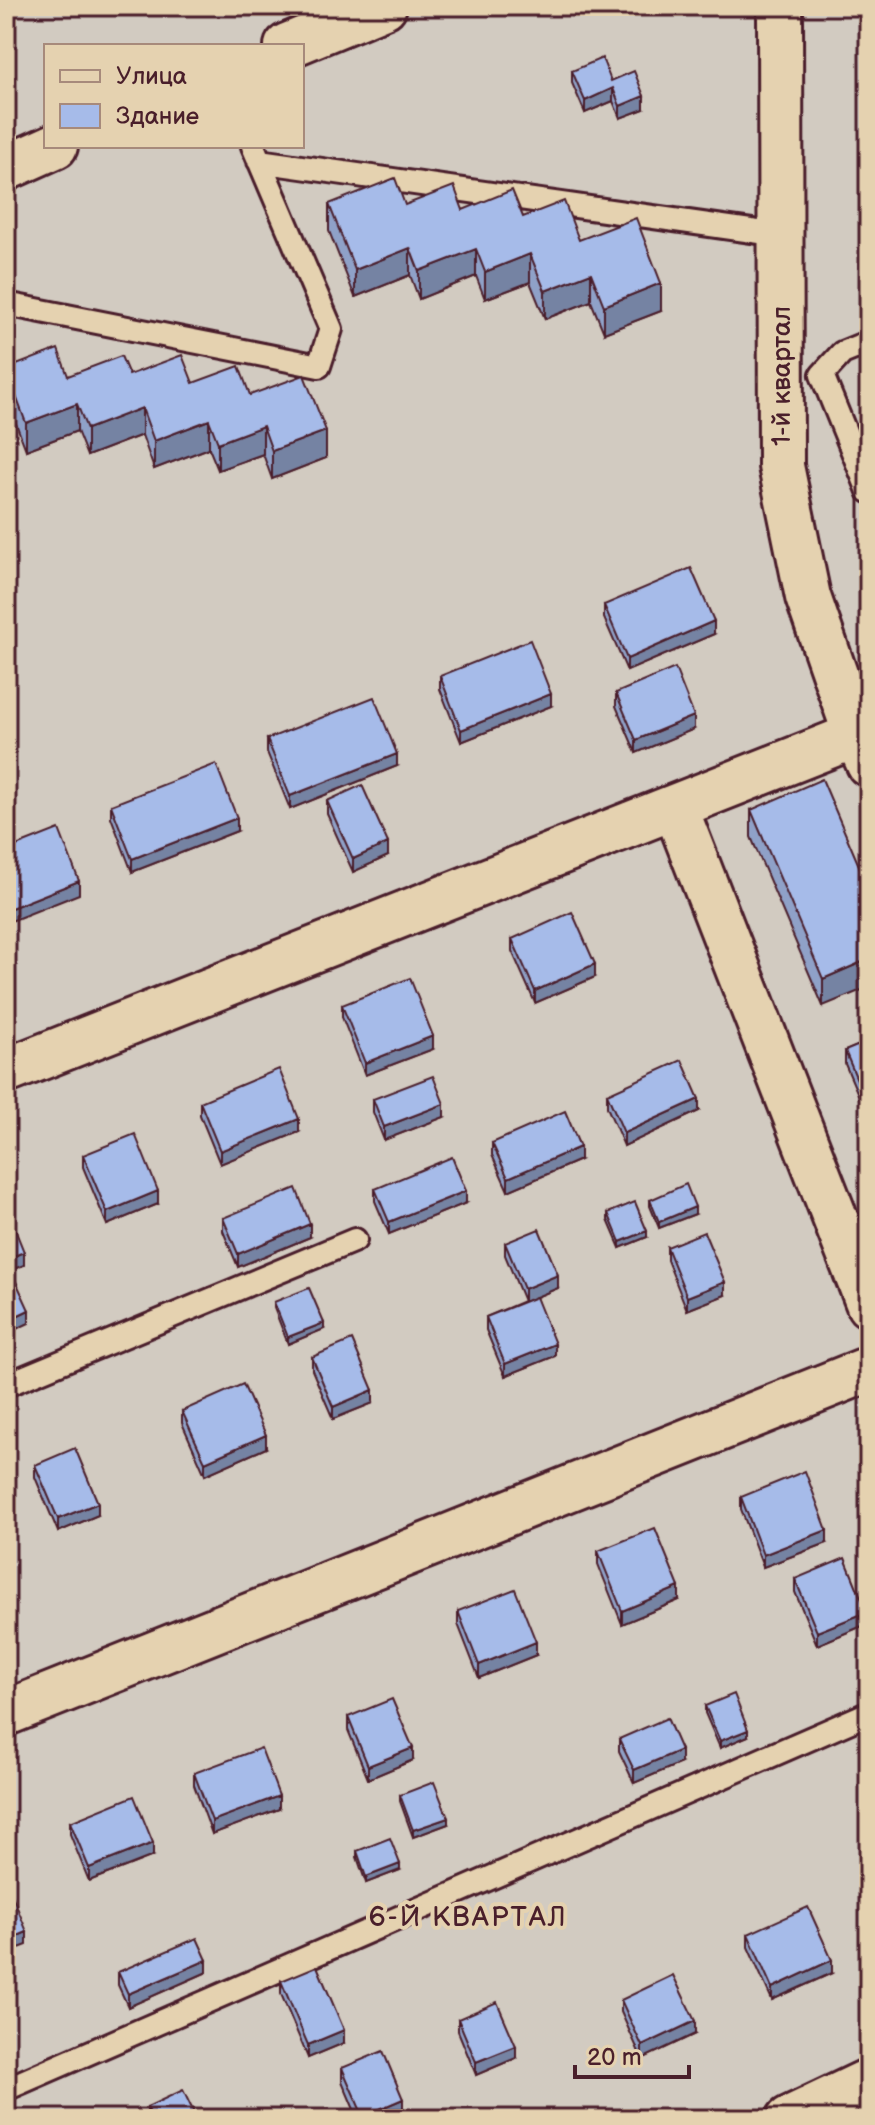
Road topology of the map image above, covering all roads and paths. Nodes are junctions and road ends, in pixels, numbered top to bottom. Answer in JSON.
{"nodes":[{"id":1,"x":384,"y":6,"type":"edge"},
{"id":2,"x":780,"y":6,"type":"edge"},
{"id":3,"x":292,"y":44,"type":"edge"},
{"id":4,"x":51,"y":148,"type":"edge"},
{"id":5,"x":256,"y":154,"type":"edge"},
{"id":6,"x":6,"y":168,"type":"edge"},
{"id":7,"x":780,"y":235,"type":"junction"},
{"id":8,"x":6,"y":304,"type":"edge"},
{"id":9,"x":869,"y":342,"type":"edge"},
{"id":10,"x":869,"y":491,"type":"edge"},
{"id":11,"x":865,"y":743,"type":"edge"},
{"id":12,"x":675,"y":807,"type":"junction"},
{"id":13,"x":6,"y":1071,"type":"edge"},
{"id":14,"x":355,"y":1240,"type":"dead end"},
{"id":15,"x":869,"y":1305,"type":"edge"},
{"id":16,"x":869,"y":1369,"type":"edge"},
{"id":17,"x":6,"y":1385,"type":"edge"},
{"id":18,"x":6,"y":1713,"type":"edge"},
{"id":19,"x":869,"y":1713,"type":"edge"},
{"id":20,"x":869,"y":2081,"type":"edge"},
{"id":21,"x":6,"y":2089,"type":"edge"},
{"id":22,"x":789,"y":2119,"type":"edge"}],
"edges":[{"from":1,"to":3,"type":"street"},
{"from":2,"to":7,"type":"street","name":"1-й квартал"},
{"from":4,"to":6,"type":"street"},
{"from":5,"to":7,"type":"lane"},
{"from":5,"to":8,"type":"lane"},
{"from":7,"to":11,"type":"street","name":"1-й квартал"},
{"from":9,"to":10,"type":"lane"},
{"from":11,"to":12,"type":"street"},
{"from":12,"to":13,"type":"street"},
{"from":12,"to":15,"type":"street"},
{"from":14,"to":17,"type":"lane"},
{"from":16,"to":18,"type":"street"},
{"from":19,"to":21,"type":"lane"},
{"from":20,"to":22,"type":"street"}]}
